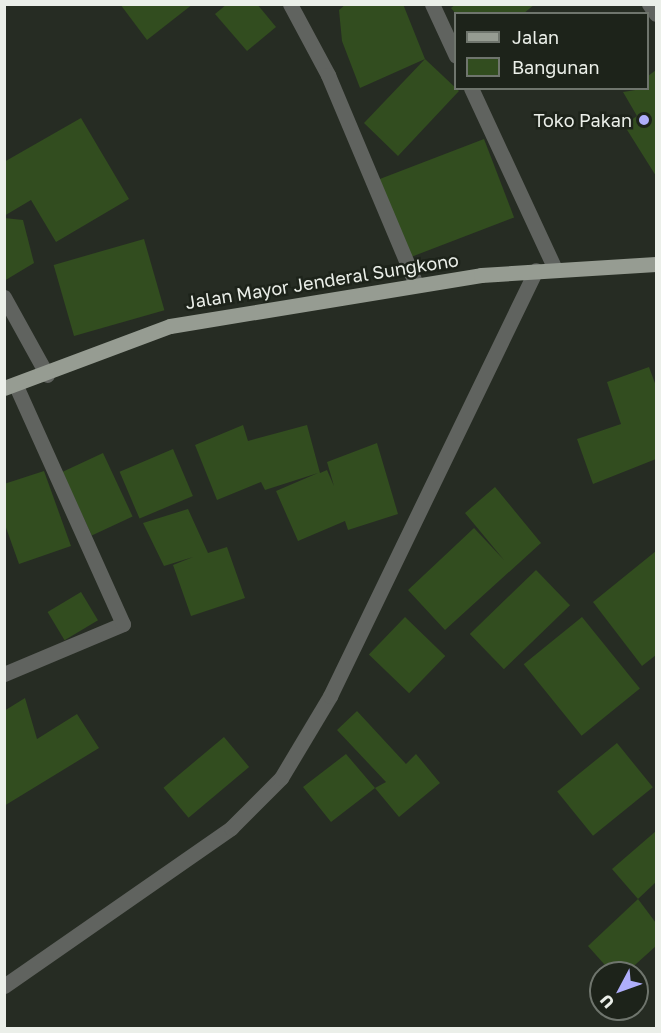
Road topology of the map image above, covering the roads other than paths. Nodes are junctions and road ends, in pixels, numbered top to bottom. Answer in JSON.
{"nodes":[{"id":1,"x":290,"y":4,"type":"edge"},
{"id":2,"x":432,"y":4,"type":"edge"},
{"id":3,"x":650,"y":4,"type":"edge"},
{"id":4,"x":657,"y":14,"type":"edge"},
{"id":5,"x":454,"y":52,"type":"edge"},
{"id":6,"x":472,"y":90,"type":"edge"},
{"id":7,"x":657,"y":264,"type":"edge"},
{"id":8,"x":555,"y":269,"type":"junction"},
{"id":9,"x":536,"y":270,"type":"junction"},
{"id":10,"x":416,"y":284,"type":"junction"},
{"id":11,"x":4,"y":297,"type":"edge"},
{"id":12,"x":47,"y":375,"type":"junction"},
{"id":13,"x":10,"y":387,"type":"edge"},
{"id":14,"x":4,"y":674,"type":"edge"},
{"id":15,"x":4,"y":986,"type":"edge"}],
"edges":[{"from":1,"to":10,"type":"street"},
{"from":2,"to":5,"type":"street"},
{"from":3,"to":4,"type":"street"},
{"from":6,"to":8,"type":"street"},
{"from":7,"to":8,"type":"main road","name":"Jalan Mayor Jenderal Sungkono"},
{"from":8,"to":9,"type":"main road","name":"Jalan Mayor Jenderal Sungkono"},
{"from":9,"to":10,"type":"main road","name":"Jalan Mayor Jenderal Sungkono"},
{"from":9,"to":15,"type":"street"},
{"from":10,"to":12,"type":"main road","name":"Jalan Mayor Jenderal Sungkono"},
{"from":11,"to":12,"type":"street"},
{"from":12,"to":13,"type":"main road","name":"Jalan Mayor Jenderal Sungkono"},
{"from":13,"to":14,"type":"street"}]}
